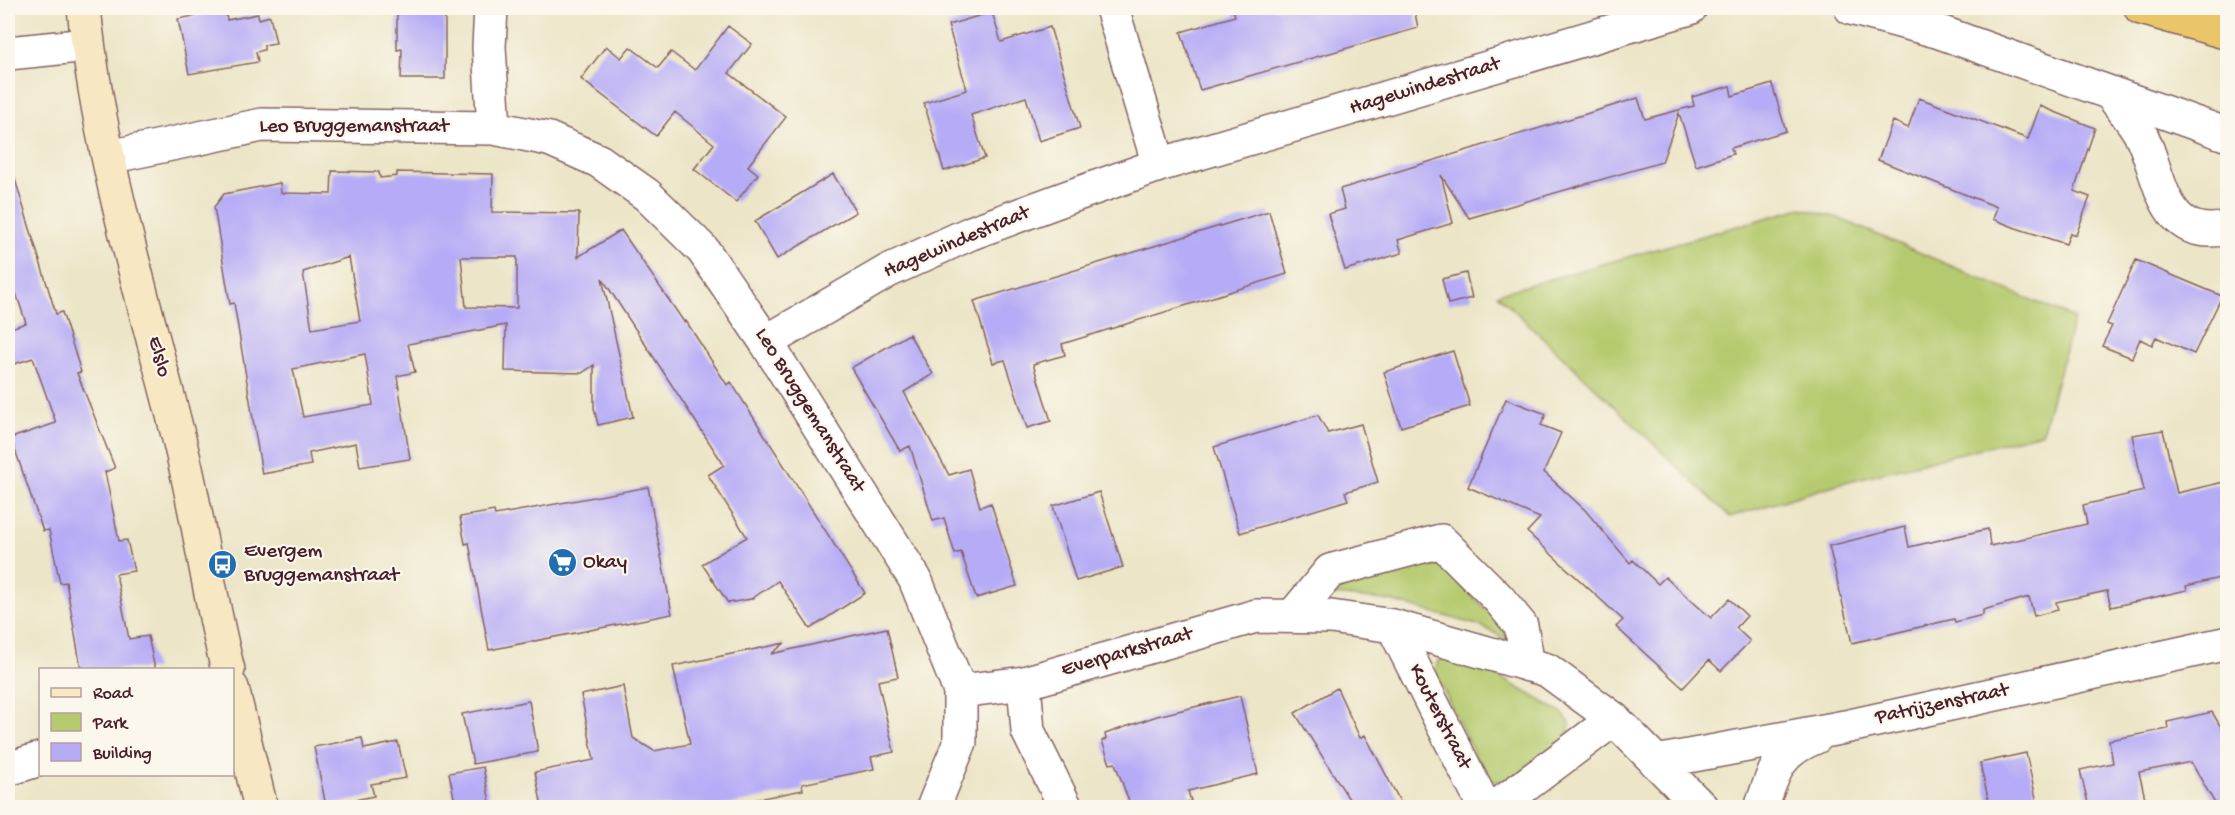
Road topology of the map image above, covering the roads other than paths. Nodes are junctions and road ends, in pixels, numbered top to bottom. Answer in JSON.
{"nodes":[{"id":1,"x":84,"y":8,"type":"edge"},
{"id":2,"x":491,"y":8,"type":"edge"},
{"id":3,"x":1112,"y":8,"type":"edge"},
{"id":4,"x":1690,"y":8,"type":"edge"},
{"id":5,"x":1851,"y":8,"type":"edge"},
{"id":6,"x":2140,"y":8,"type":"edge"},
{"id":7,"x":2228,"y":33,"type":"edge"},
{"id":8,"x":88,"y":45,"type":"junction"},
{"id":9,"x":8,"y":53,"type":"edge"},
{"id":10,"x":2110,"y":93,"type":"junction"},
{"id":11,"x":494,"y":128,"type":"junction"},
{"id":12,"x":2228,"y":135,"type":"edge"},
{"id":13,"x":109,"y":157,"type":"junction"},
{"id":14,"x":1160,"y":165,"type":"junction"},
{"id":15,"x":2228,"y":228,"type":"edge"},
{"id":16,"x":766,"y":342,"type":"junction"},
{"id":17,"x":1293,"y":616,"type":"junction"},
{"id":18,"x":1393,"y":626,"type":"junction"},
{"id":19,"x":2228,"y":643,"type":"edge"},
{"id":20,"x":1528,"y":665,"type":"junction"},
{"id":21,"x":228,"y":668,"type":"edge"},
{"id":22,"x":1024,"y":682,"type":"junction"},
{"id":23,"x":960,"y":691,"type":"junction"},
{"id":24,"x":234,"y":701,"type":"edge"},
{"id":25,"x":1614,"y":719,"type":"junction"},
{"id":26,"x":1845,"y":727,"type":"junction"},
{"id":27,"x":39,"y":759,"type":"edge"},
{"id":28,"x":1656,"y":762,"type":"junction"},
{"id":29,"x":8,"y":769,"type":"edge"},
{"id":30,"x":261,"y":807,"type":"edge"},
{"id":31,"x":933,"y":807,"type":"edge"},
{"id":32,"x":1066,"y":807,"type":"edge"},
{"id":33,"x":1485,"y":807,"type":"edge"},
{"id":34,"x":1495,"y":807,"type":"edge"},
{"id":35,"x":1702,"y":807,"type":"edge"},
{"id":36,"x":1761,"y":807,"type":"edge"}],
"edges":[{"from":1,"to":8,"type":"street","name":"Elslo"},
{"from":2,"to":11,"type":"street"},
{"from":3,"to":14,"type":"street"},
{"from":4,"to":14,"type":"street","name":"Hagewindestraat"},
{"from":5,"to":10,"type":"street"},
{"from":6,"to":7,"type":"highway"},
{"from":8,"to":9,"type":"street"},
{"from":8,"to":13,"type":"street","name":"Elslo"},
{"from":10,"to":12,"type":"street"},
{"from":10,"to":15,"type":"street"},
{"from":11,"to":13,"type":"street","name":"Leo Bruggemanstraat"},
{"from":11,"to":16,"type":"street","name":"Leo Bruggemanstraat"},
{"from":13,"to":21,"type":"street","name":"Elslo"},
{"from":14,"to":16,"type":"street","name":"Hagewindestraat"},
{"from":16,"to":23,"type":"street","name":"Leo Bruggemanstraat"},
{"from":17,"to":18,"type":"street","name":"Everparkstraat"},
{"from":17,"to":20,"type":"street"},
{"from":17,"to":22,"type":"street","name":"Everparkstraat"},
{"from":18,"to":20,"type":"street","name":"Everparkstraat"},
{"from":18,"to":33,"type":"street","name":"Kouterstraat"},
{"from":19,"to":26,"type":"street","name":"Patrijzenstraat"},
{"from":20,"to":25,"type":"street","name":"Everparkstraat"},
{"from":22,"to":23,"type":"street","name":"Everparkstraat"},
{"from":22,"to":32,"type":"street"},
{"from":23,"to":31,"type":"street","name":"Leo Bruggemanstraat"},
{"from":24,"to":30,"type":"street"},
{"from":25,"to":28,"type":"street","name":"Everparkstraat"},
{"from":25,"to":34,"type":"street"},
{"from":26,"to":28,"type":"street","name":"Patrijzenstraat"},
{"from":26,"to":36,"type":"street"},
{"from":27,"to":29,"type":"street"},
{"from":28,"to":35,"type":"street","name":"Everparkstraat"}]}
